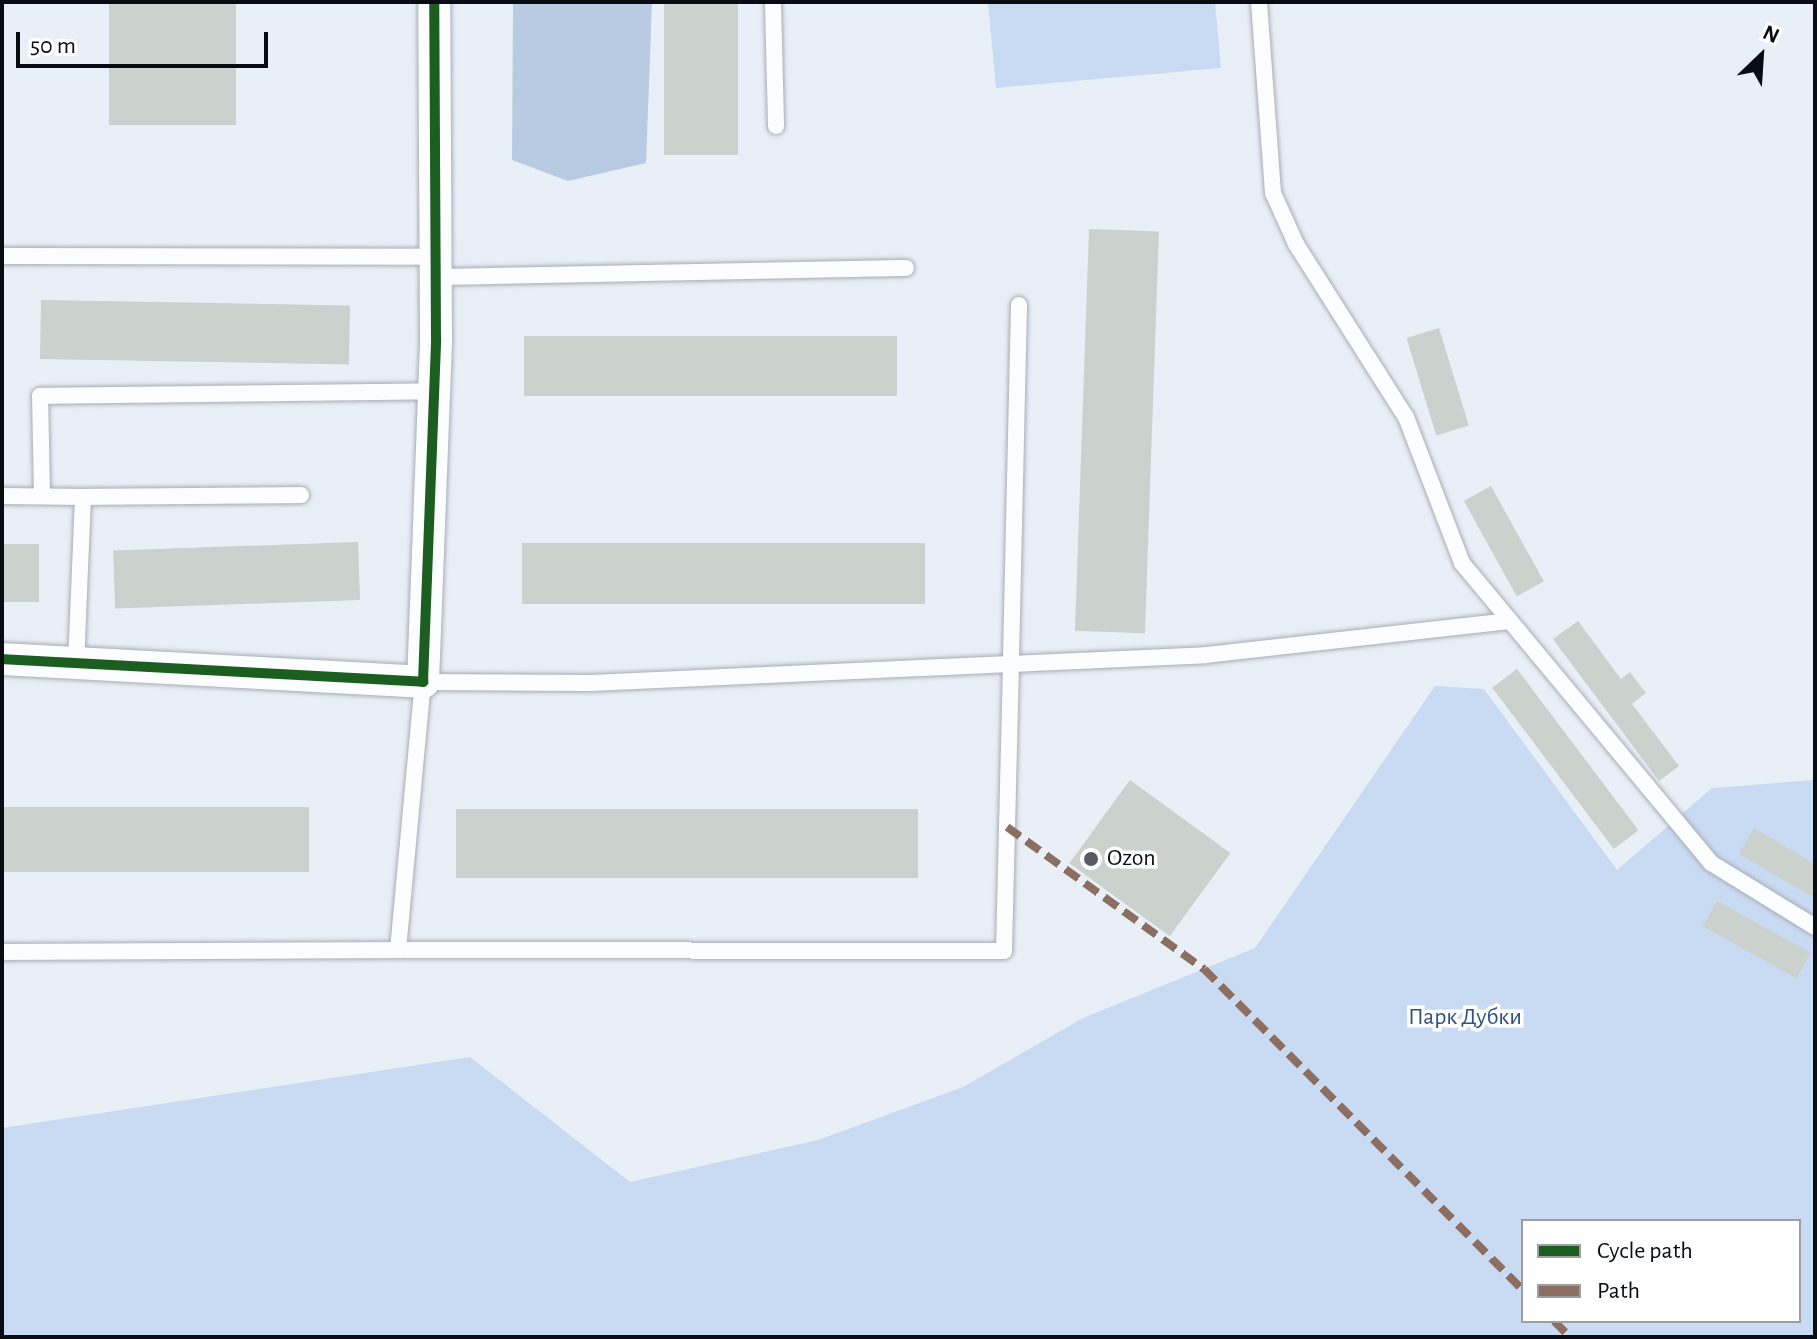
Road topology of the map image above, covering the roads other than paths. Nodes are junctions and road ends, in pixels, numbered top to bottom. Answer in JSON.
{"nodes":[{"id":1,"x":434,"y":2,"type":"edge"},
{"id":2,"x":773,"y":2,"type":"edge"},
{"id":3,"x":1259,"y":2,"type":"edge"},
{"id":4,"x":776,"y":126,"type":"dead end"},
{"id":5,"x":2,"y":256,"type":"edge"},
{"id":6,"x":436,"y":267,"type":"junction"},
{"id":7,"x":906,"y":268,"type":"dead end"},
{"id":8,"x":1019,"y":305,"type":"dead end"},
{"id":9,"x":430,"y":391,"type":"junction"},
{"id":10,"x":301,"y":495,"type":"dead end"},
{"id":11,"x":2,"y":496,"type":"edge"},
{"id":12,"x":42,"y":496,"type":"junction"},
{"id":13,"x":83,"y":497,"type":"junction"},
{"id":14,"x":1508,"y":621,"type":"junction"},
{"id":15,"x":2,"y":659,"type":"edge"},
{"id":16,"x":76,"y":662,"type":"junction"},
{"id":17,"x":1011,"y":664,"type":"junction"},
{"id":18,"x":423,"y":682,"type":"junction"},
{"id":19,"x":1815,"y":927,"type":"edge"},
{"id":20,"x":398,"y":950,"type":"junction"},
{"id":21,"x":2,"y":952,"type":"edge"}],
"edges":[{"from":1,"to":6,"type":"street"},
{"from":2,"to":4,"type":"lane"},
{"from":3,"to":14,"type":"lane"},
{"from":5,"to":6,"type":"lane"},
{"from":6,"to":7,"type":"lane"},
{"from":6,"to":9,"type":"street"},
{"from":8,"to":17,"type":"lane"},
{"from":9,"to":12,"type":"lane"},
{"from":9,"to":18,"type":"street"},
{"from":10,"to":13,"type":"lane"},
{"from":11,"to":12,"type":"lane"},
{"from":12,"to":13,"type":"lane"},
{"from":13,"to":16,"type":"lane"},
{"from":14,"to":17,"type":"lane"},
{"from":14,"to":19,"type":"lane"},
{"from":15,"to":16,"type":"street"},
{"from":16,"to":18,"type":"street"},
{"from":17,"to":18,"type":"lane"},
{"from":17,"to":20,"type":"lane"},
{"from":18,"to":20,"type":"lane"},
{"from":20,"to":21,"type":"lane"}]}
